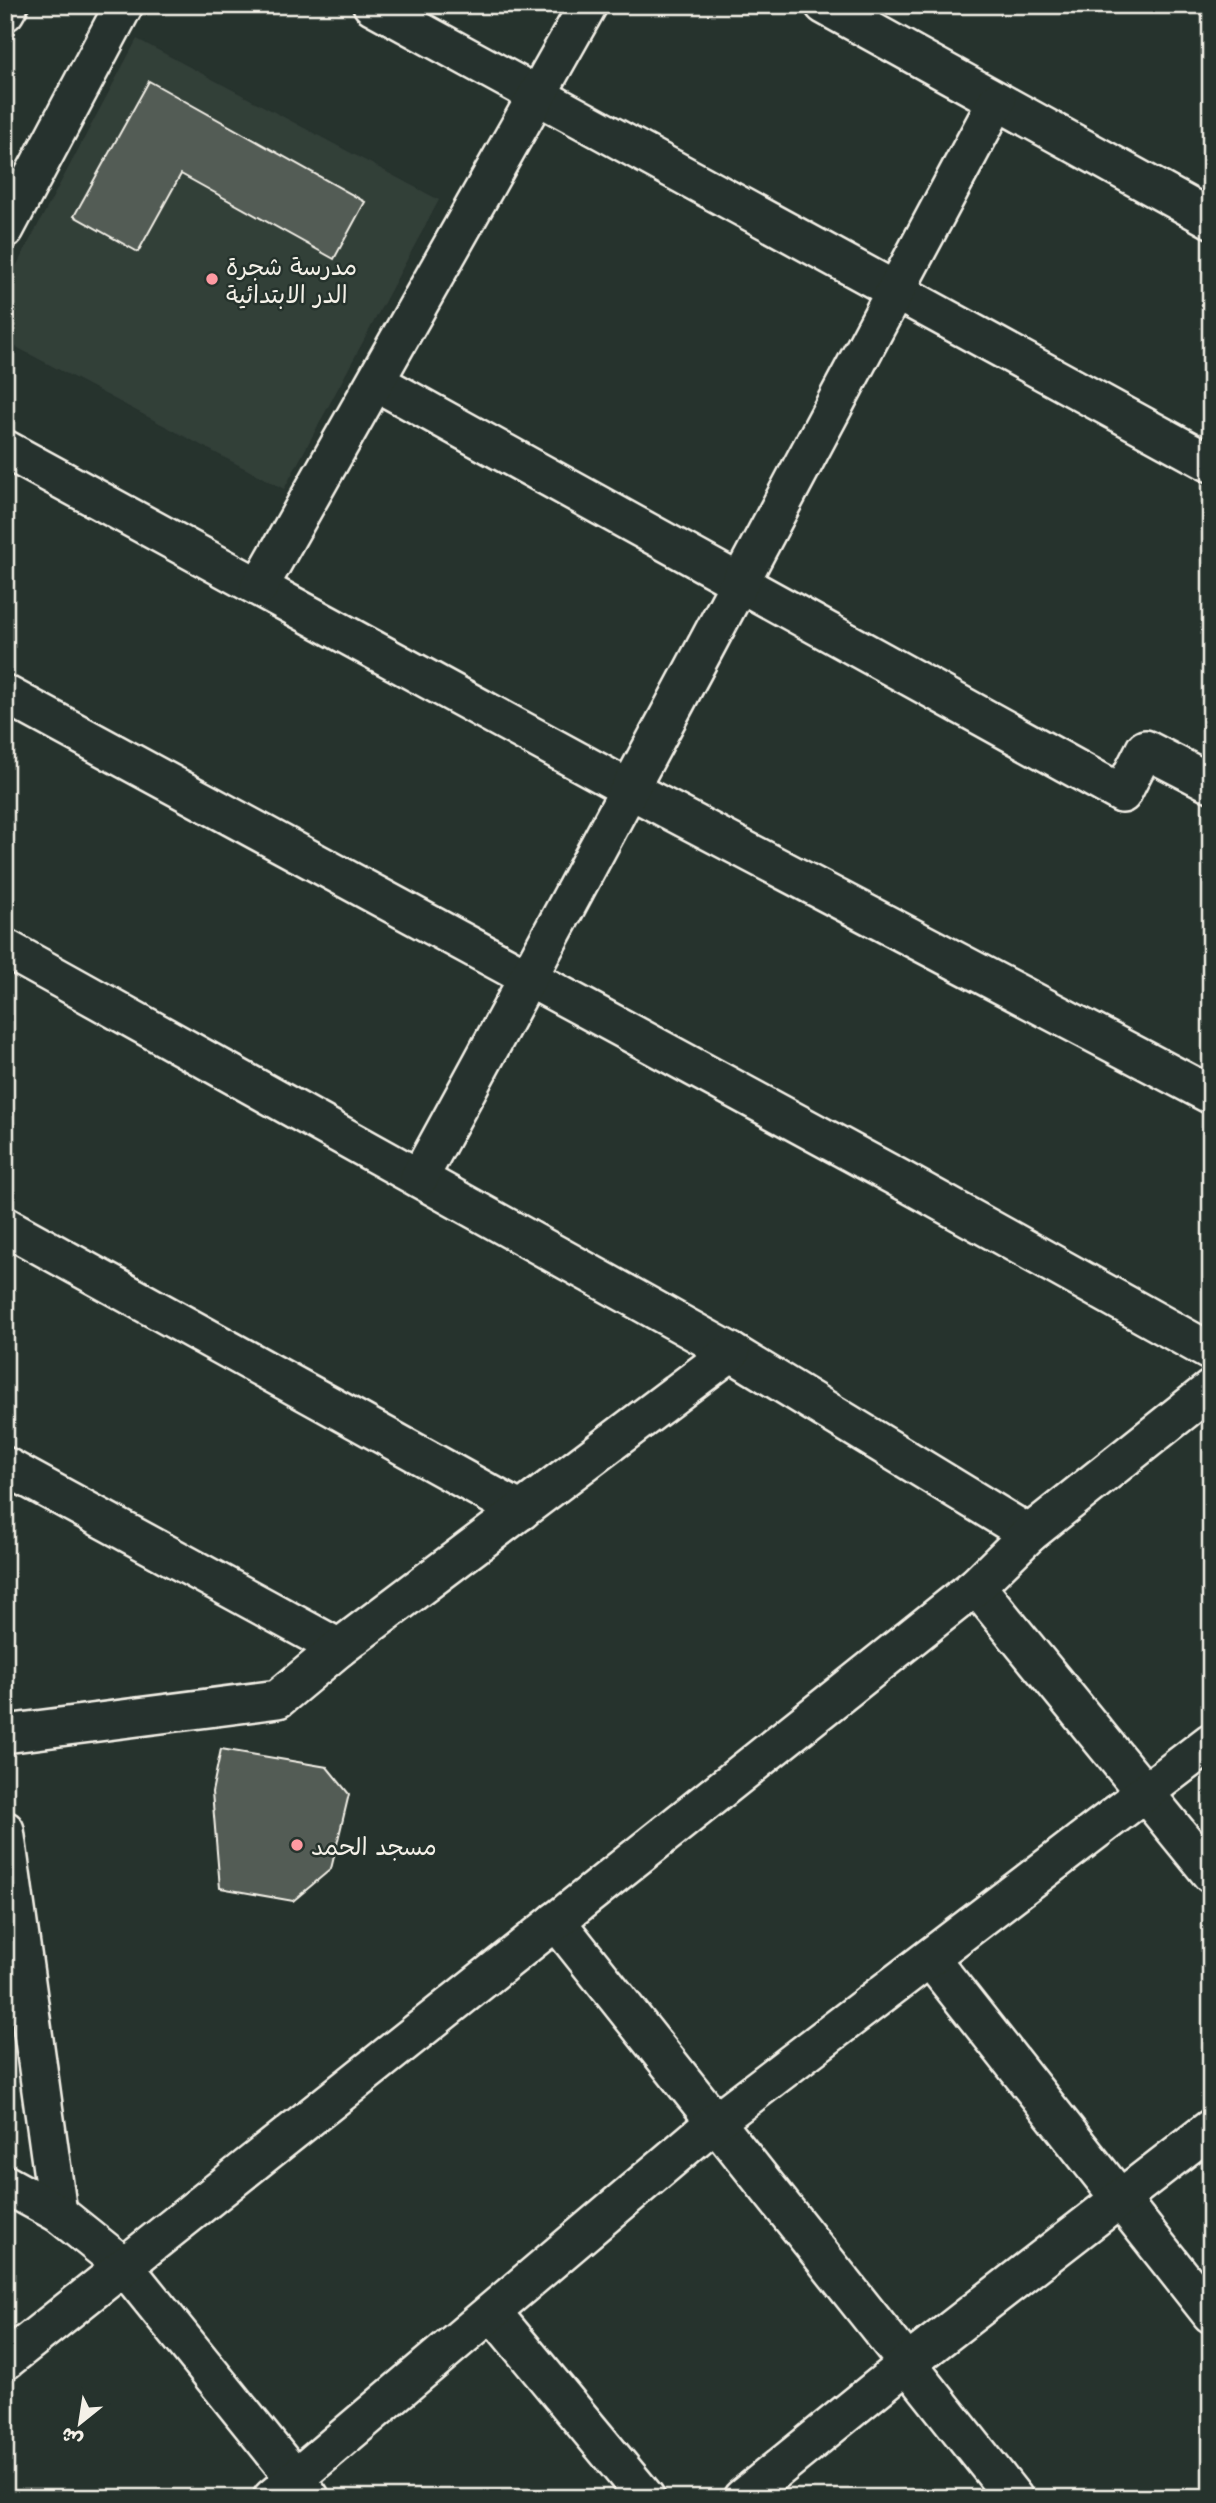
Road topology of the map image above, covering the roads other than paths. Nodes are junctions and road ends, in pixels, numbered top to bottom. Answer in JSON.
{"nodes":[{"id":1,"x":9,"y":5,"type":"edge"},
{"id":2,"x":124,"y":5,"type":"edge"},
{"id":3,"x":372,"y":5,"type":"edge"},
{"id":4,"x":588,"y":5,"type":"edge"},
{"id":5,"x":824,"y":5,"type":"edge"},
{"id":6,"x":5,"y":12,"type":"edge"},
{"id":7,"x":538,"y":98,"type":"junction"},
{"id":8,"x":997,"y":101,"type":"junction"},
{"id":9,"x":1211,"y":219,"type":"edge"},
{"id":10,"x":5,"y":229,"type":"edge"},
{"id":11,"x":895,"y":292,"type":"junction"},
{"id":12,"x":376,"y":382,"type":"junction"},
{"id":13,"x":5,"y":449,"type":"edge"},
{"id":14,"x":1211,"y":463,"type":"edge"},
{"id":15,"x":738,"y":582,"type":"junction"},
{"id":16,"x":259,"y":587,"type":"junction"},
{"id":17,"x":5,"y":694,"type":"edge"},
{"id":18,"x":1211,"y":783,"type":"edge"},
{"id":19,"x":631,"y":790,"type":"junction"},
{"id":20,"x":5,"y":948,"type":"edge"},
{"id":21,"x":529,"y":978,"type":"junction"},
{"id":22,"x":1211,"y":1096,"type":"edge"},
{"id":23,"x":419,"y":1178,"type":"junction"},
{"id":24,"x":5,"y":1226,"type":"edge"},
{"id":25,"x":732,"y":1352,"type":"junction"},
{"id":26,"x":1211,"y":1352,"type":"edge"},
{"id":27,"x":1211,"y":1389,"type":"edge"},
{"id":28,"x":5,"y":1466,"type":"edge"},
{"id":29,"x":521,"y":1511,"type":"junction"},
{"id":30,"x":1029,"y":1534,"type":"junction"},
{"id":31,"x":976,"y":1586,"type":"junction"},
{"id":32,"x":340,"y":1648,"type":"junction"},
{"id":33,"x":5,"y":1734,"type":"edge"},
{"id":34,"x":1211,"y":1742,"type":"edge"},
{"id":35,"x":1146,"y":1794,"type":"junction"},
{"id":36,"x":5,"y":1830,"type":"edge"},
{"id":37,"x":1211,"y":1874,"type":"edge"},
{"id":38,"x":556,"y":1921,"type":"junction"},
{"id":39,"x":13,"y":1932,"type":"edge"},
{"id":40,"x":930,"y":1958,"type":"junction"},
{"id":41,"x":715,"y":2122,"type":"junction"},
{"id":42,"x":1211,"y":2128,"type":"edge"},
{"id":43,"x":5,"y":2184,"type":"edge"},
{"id":44,"x":1120,"y":2199,"type":"junction"},
{"id":45,"x":58,"y":2213,"type":"junction"},
{"id":46,"x":124,"y":2266,"type":"junction"},
{"id":47,"x":492,"y":2312,"type":"junction"},
{"id":48,"x":1211,"y":2314,"type":"edge"},
{"id":49,"x":5,"y":2361,"type":"edge"},
{"id":50,"x":907,"y":2364,"type":"junction"},
{"id":51,"x":293,"y":2491,"type":"edge"},
{"id":52,"x":646,"y":2498,"type":"edge"},
{"id":53,"x":742,"y":2498,"type":"edge"},
{"id":54,"x":1014,"y":2498,"type":"edge"}],
"edges":[{"from":1,"to":6,"type":"street"},
{"from":2,"to":10,"type":"street"},
{"from":3,"to":7,"type":"street"},
{"from":4,"to":7,"type":"street"},
{"from":5,"to":8,"type":"street"},
{"from":7,"to":11,"type":"street"},
{"from":7,"to":12,"type":"street"},
{"from":8,"to":9,"type":"street"},
{"from":8,"to":11,"type":"street"},
{"from":11,"to":14,"type":"street"},
{"from":11,"to":15,"type":"street"},
{"from":12,"to":15,"type":"street"},
{"from":12,"to":16,"type":"street"},
{"from":13,"to":16,"type":"street"},
{"from":15,"to":18,"type":"street"},
{"from":15,"to":19,"type":"street"},
{"from":16,"to":19,"type":"street"},
{"from":17,"to":21,"type":"street"},
{"from":19,"to":21,"type":"street"},
{"from":19,"to":22,"type":"street"},
{"from":20,"to":23,"type":"street"},
{"from":21,"to":23,"type":"street"},
{"from":21,"to":26,"type":"street"},
{"from":23,"to":25,"type":"street"},
{"from":24,"to":29,"type":"street"},
{"from":25,"to":29,"type":"street"},
{"from":25,"to":30,"type":"street"},
{"from":27,"to":30,"type":"street"},
{"from":28,"to":32,"type":"street"},
{"from":29,"to":32,"type":"street"},
{"from":30,"to":31,"type":"street"},
{"from":31,"to":35,"type":"street"},
{"from":31,"to":38,"type":"street"},
{"from":32,"to":33,"type":"street"},
{"from":34,"to":35,"type":"street"},
{"from":35,"to":37,"type":"street"},
{"from":35,"to":40,"type":"street"},
{"from":36,"to":39,"type":"street"},
{"from":38,"to":41,"type":"street"},
{"from":38,"to":46,"type":"street"},
{"from":39,"to":45,"type":"street"},
{"from":40,"to":41,"type":"street"},
{"from":40,"to":44,"type":"street"},
{"from":41,"to":47,"type":"street"},
{"from":41,"to":50,"type":"street"},
{"from":42,"to":44,"type":"street"},
{"from":43,"to":45,"type":"street"},
{"from":44,"to":48,"type":"street"},
{"from":44,"to":50,"type":"street"},
{"from":45,"to":46,"type":"street"},
{"from":46,"to":49,"type":"street"},
{"from":46,"to":51,"type":"street"},
{"from":47,"to":51,"type":"street"},
{"from":47,"to":52,"type":"street"},
{"from":50,"to":53,"type":"street"},
{"from":50,"to":54,"type":"street"}]}
